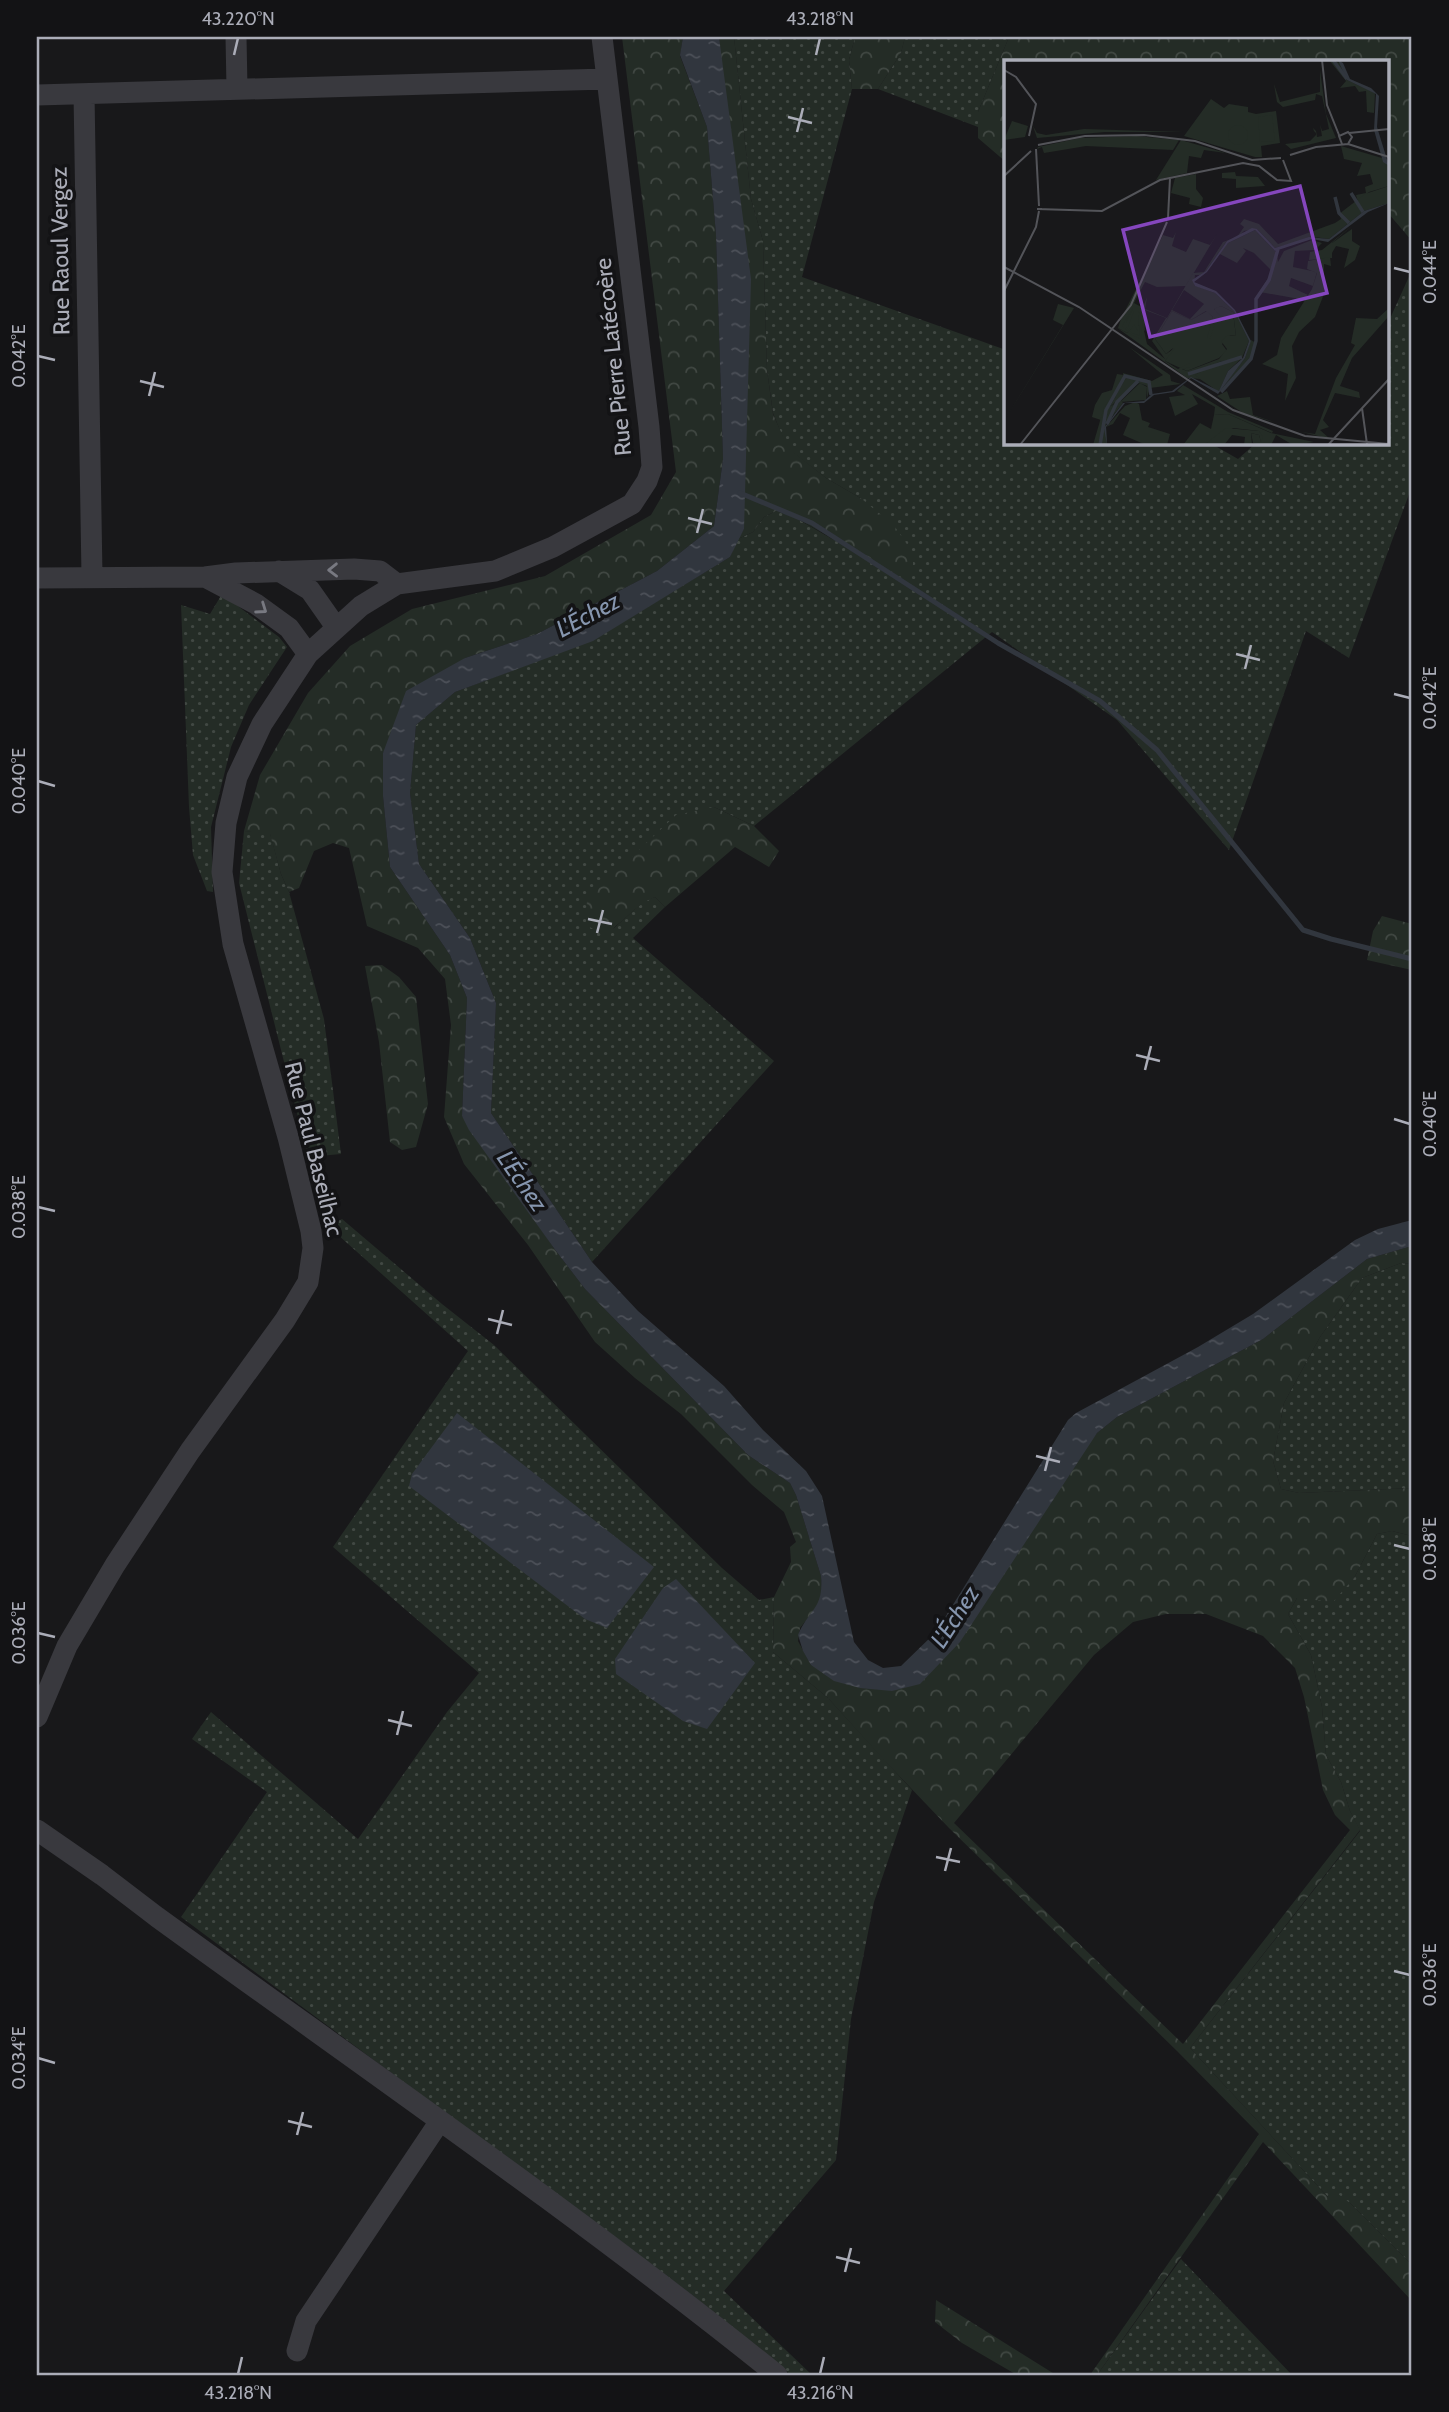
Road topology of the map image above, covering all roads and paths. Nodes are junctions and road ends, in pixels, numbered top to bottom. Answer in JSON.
{"nodes":[{"id":1,"x":236,"y":37,"type":"edge"},
{"id":2,"x":602,"y":37,"type":"edge"},
{"id":3,"x":607,"y":79,"type":"junction"},
{"id":4,"x":237,"y":88,"type":"junction"},
{"id":5,"x":84,"y":94,"type":"junction"},
{"id":6,"x":37,"y":95,"type":"edge"},
{"id":7,"x":278,"y":571,"type":"junction"},
{"id":8,"x":92,"y":576,"type":"junction"},
{"id":9,"x":205,"y":577,"type":"junction"},
{"id":10,"x":37,"y":578,"type":"edge"},
{"id":11,"x":397,"y":584,"type":"junction"},
{"id":12,"x":336,"y":627,"type":"junction"},
{"id":13,"x":308,"y":654,"type":"junction"},
{"id":14,"x":37,"y":1717,"type":"edge"},
{"id":15,"x":37,"y":1811,"type":"edge"},
{"id":16,"x":37,"y":1816,"type":"edge"},
{"id":17,"x":37,"y":1830,"type":"edge"},
{"id":18,"x":440,"y":2122,"type":"junction"},
{"id":19,"x":297,"y":2351,"type":"dead end"},
{"id":20,"x":777,"y":2375,"type":"edge"}],
"edges":[{"from":1,"to":4,"type":"street"},
{"from":2,"to":3,"type":"street","name":"Rue Pierre Latécoère"},
{"from":3,"to":4,"type":"street"},
{"from":3,"to":11,"type":"street","name":"Rue Pierre Latécoère"},
{"from":4,"to":5,"type":"street"},
{"from":5,"to":6,"type":"street"},
{"from":5,"to":8,"type":"street","name":"Rue Raoul Vergez"},
{"from":7,"to":9,"type":"street"},
{"from":11,"to":7,"type":"street","one_way":true},
{"from":7,"to":12,"type":"street"},
{"from":8,"to":9,"type":"street"},
{"from":8,"to":10,"type":"street"},
{"from":9,"to":13,"type":"street","one_way":true},
{"from":11,"to":12,"type":"street","name":"Rue Paul Baseilhac"},
{"from":12,"to":13,"type":"street","name":"Rue Paul Baseilhac"},
{"from":13,"to":14,"type":"street","name":"Rue Paul Baseilhac"},
{"from":15,"to":16,"type":"street"},
{"from":17,"to":18,"type":"street"},
{"from":18,"to":19,"type":"street"},
{"from":18,"to":20,"type":"street"}]}
